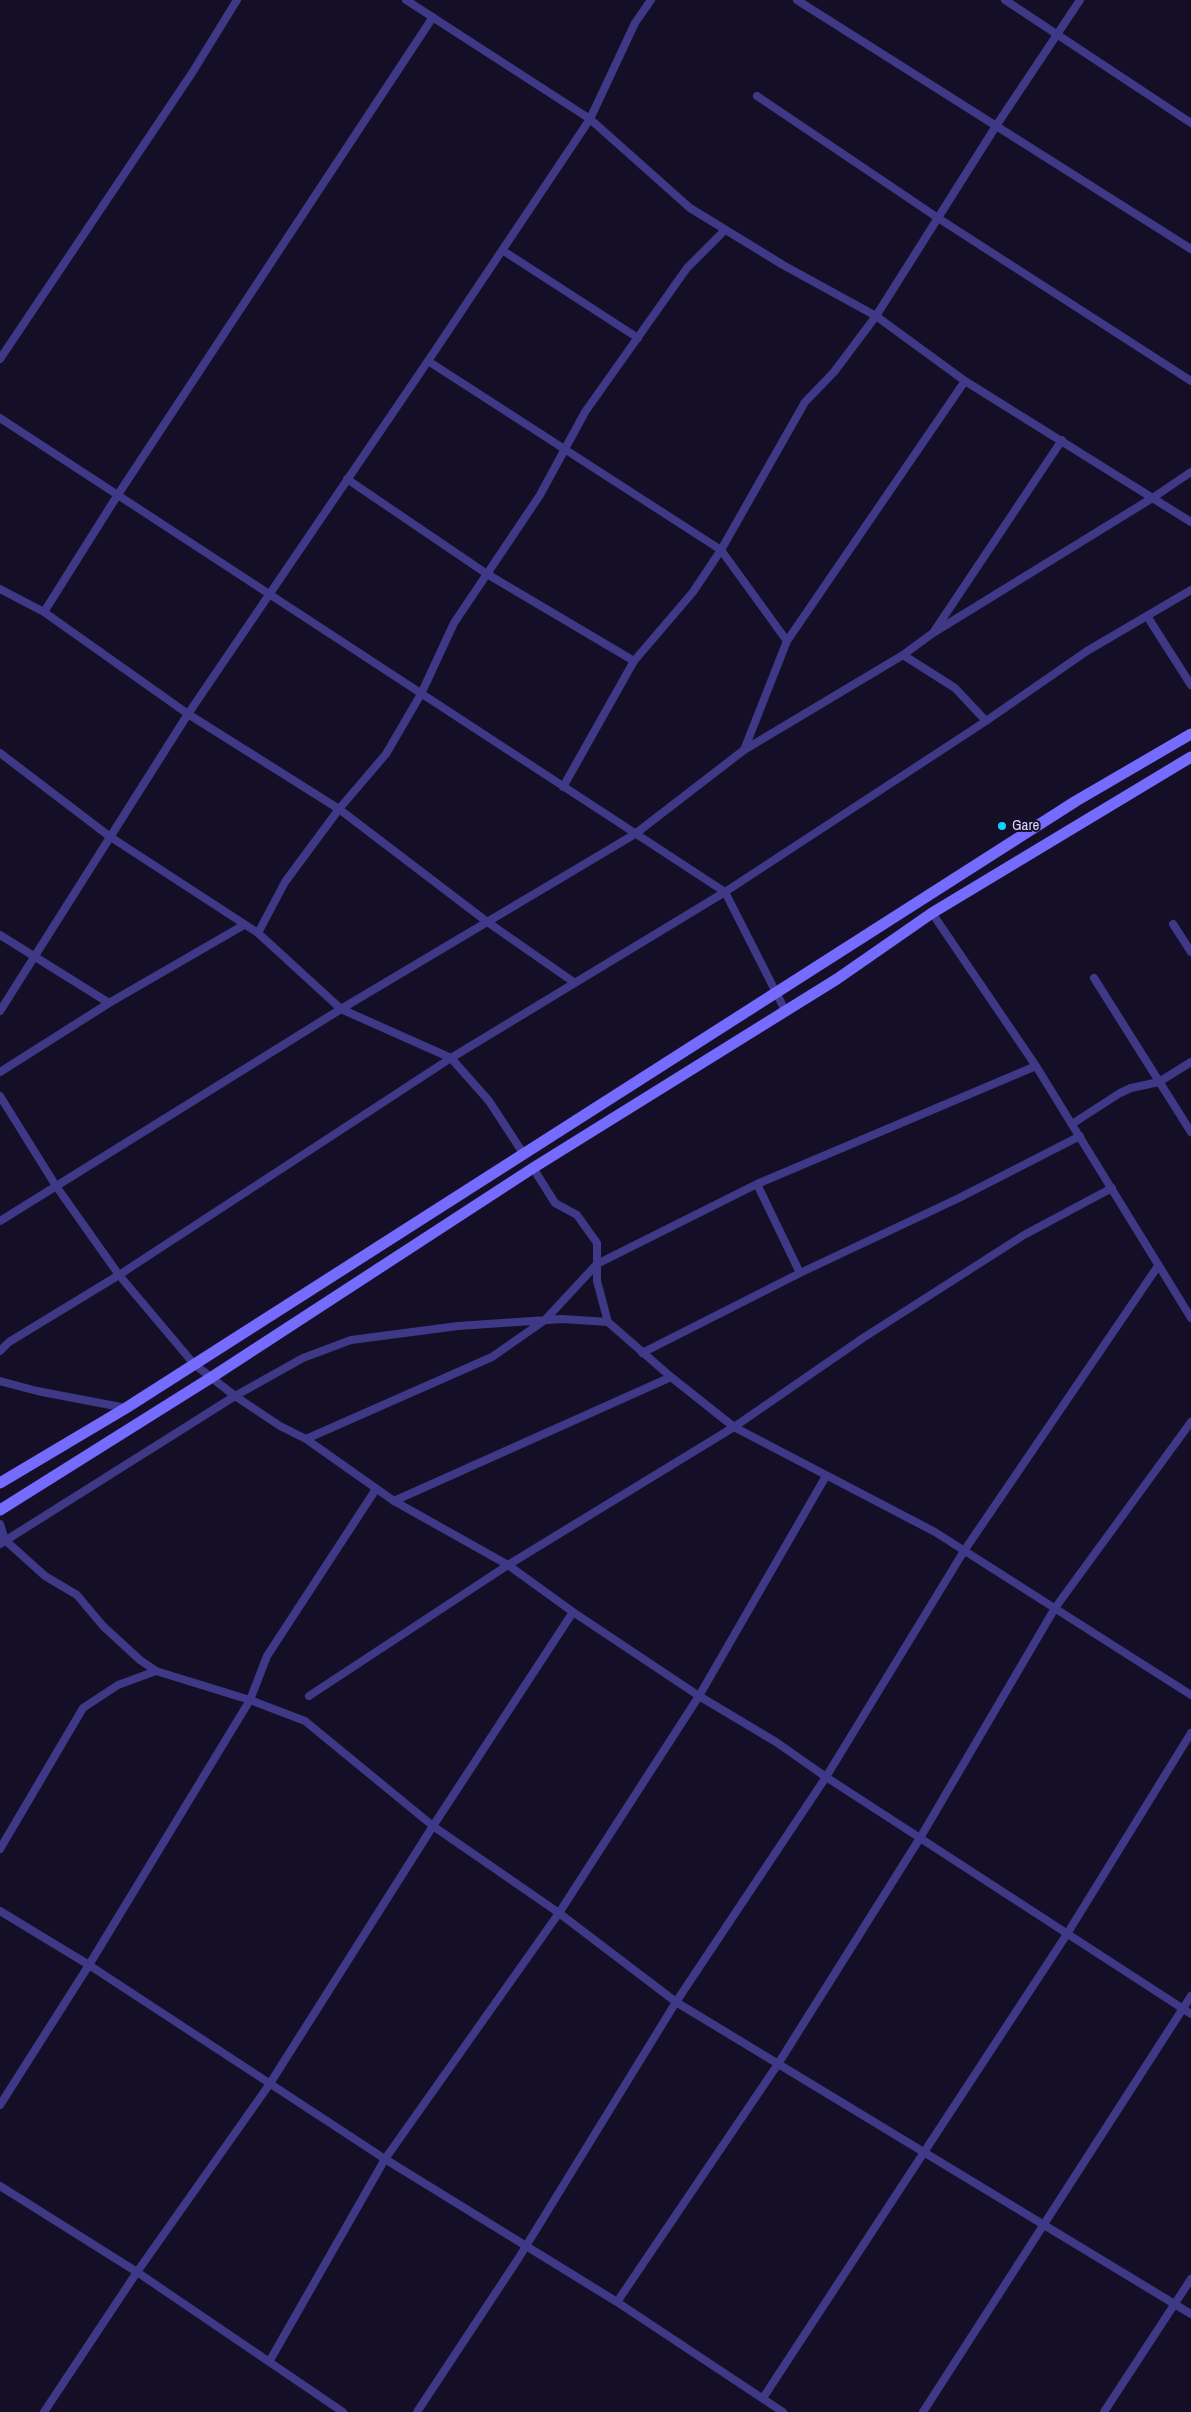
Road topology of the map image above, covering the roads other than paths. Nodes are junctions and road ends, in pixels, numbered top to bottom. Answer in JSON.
{"nodes":[{"id":1,"x":237,"y":0,"type":"edge"},
{"id":2,"x":406,"y":0,"type":"edge"},
{"id":3,"x":651,"y":0,"type":"edge"},
{"id":4,"x":797,"y":0,"type":"edge"},
{"id":5,"x":1005,"y":0,"type":"edge"},
{"id":6,"x":1080,"y":0,"type":"edge"},
{"id":7,"x":433,"y":17,"type":"junction"},
{"id":8,"x":1056,"y":33,"type":"junction"},
{"id":9,"x":757,"y":96,"type":"dead end"},
{"id":10,"x":590,"y":119,"type":"junction"},
{"id":11,"x":1191,"y":123,"type":"edge"},
{"id":12,"x":996,"y":126,"type":"junction"},
{"id":13,"x":938,"y":218,"type":"junction"},
{"id":14,"x":725,"y":230,"type":"junction"},
{"id":15,"x":1191,"y":249,"type":"edge"},
{"id":16,"x":502,"y":250,"type":"junction"},
{"id":17,"x":876,"y":316,"type":"junction"},
{"id":18,"x":638,"y":338,"type":"junction"},
{"id":19,"x":0,"y":359,"type":"edge"},
{"id":20,"x":428,"y":362,"type":"junction"},
{"id":21,"x":965,"y":381,"type":"junction"},
{"id":22,"x":1191,"y":381,"type":"edge"},
{"id":23,"x":0,"y":418,"type":"edge"},
{"id":24,"x":1062,"y":440,"type":"junction"},
{"id":25,"x":565,"y":450,"type":"junction"},
{"id":26,"x":1191,"y":472,"type":"edge"},
{"id":27,"x":347,"y":479,"type":"junction"},
{"id":28,"x":117,"y":496,"type":"junction"},
{"id":29,"x":1154,"y":497,"type":"junction"},
{"id":30,"x":1191,"y":522,"type":"edge"},
{"id":31,"x":721,"y":550,"type":"junction"},
{"id":32,"x":487,"y":574,"type":"junction"},
{"id":33,"x":0,"y":590,"type":"edge"},
{"id":34,"x":1191,"y":590,"type":"edge"},
{"id":35,"x":268,"y":595,"type":"junction"},
{"id":36,"x":44,"y":612,"type":"junction"},
{"id":37,"x":1147,"y":616,"type":"junction"},
{"id":38,"x":933,"y":633,"type":"junction"},
{"id":39,"x":787,"y":641,"type":"junction"},
{"id":40,"x":903,"y":655,"type":"junction"},
{"id":41,"x":634,"y":661,"type":"junction"},
{"id":42,"x":1191,"y":685,"type":"edge"},
{"id":43,"x":421,"y":694,"type":"junction"},
{"id":44,"x":188,"y":714,"type":"junction"},
{"id":45,"x":986,"y":721,"type":"junction"},
{"id":46,"x":1191,"y":734,"type":"edge"},
{"id":47,"x":744,"y":750,"type":"junction"},
{"id":48,"x":0,"y":753,"type":"edge"},
{"id":49,"x":1191,"y":757,"type":"edge"},
{"id":50,"x":563,"y":787,"type":"junction"},
{"id":51,"x":339,"y":809,"type":"junction"},
{"id":52,"x":635,"y":834,"type":"junction"},
{"id":53,"x":109,"y":836,"type":"junction"},
{"id":54,"x":725,"y":892,"type":"junction"},
{"id":55,"x":922,"y":898,"type":"junction"},
{"id":56,"x":932,"y":913,"type":"junction"},
{"id":57,"x":486,"y":921,"type":"junction"},
{"id":58,"x":1173,"y":924,"type":"dead end"},
{"id":59,"x":244,"y":925,"type":"junction"},
{"id":60,"x":258,"y":933,"type":"junction"},
{"id":61,"x":0,"y":935,"type":"edge"},
{"id":62,"x":1191,"y":952,"type":"edge"},
{"id":63,"x":36,"y":956,"type":"junction"},
{"id":64,"x":1094,"y":978,"type":"dead end"},
{"id":65,"x":575,"y":983,"type":"junction"},
{"id":66,"x":775,"y":994,"type":"junction"},
{"id":67,"x":110,"y":1003,"type":"junction"},
{"id":68,"x":341,"y":1009,"type":"junction"},
{"id":69,"x":0,"y":1011,"type":"edge"},
{"id":70,"x":786,"y":1012,"type":"junction"},
{"id":71,"x":451,"y":1058,"type":"junction"},
{"id":72,"x":1191,"y":1062,"type":"edge"},
{"id":73,"x":1036,"y":1066,"type":"junction"},
{"id":74,"x":0,"y":1072,"type":"edge"},
{"id":75,"x":1159,"y":1082,"type":"junction"},
{"id":76,"x":0,"y":1096,"type":"edge"},
{"id":77,"x":1072,"y":1124,"type":"junction"},
{"id":78,"x":1191,"y":1132,"type":"edge"},
{"id":79,"x":1080,"y":1136,"type":"junction"},
{"id":80,"x":523,"y":1152,"type":"junction"},
{"id":81,"x":533,"y":1168,"type":"junction"},
{"id":82,"x":757,"y":1184,"type":"junction"},
{"id":83,"x":56,"y":1186,"type":"junction"},
{"id":84,"x":1112,"y":1188,"type":"junction"},
{"id":85,"x":0,"y":1221,"type":"edge"},
{"id":86,"x":597,"y":1264,"type":"junction"},
{"id":87,"x":1158,"y":1266,"type":"junction"},
{"id":88,"x":800,"y":1273,"type":"junction"},
{"id":89,"x":119,"y":1275,"type":"junction"},
{"id":90,"x":1191,"y":1318,"type":"edge"},
{"id":91,"x":545,"y":1320,"type":"junction"},
{"id":92,"x":608,"y":1322,"type":"junction"},
{"id":93,"x":0,"y":1352,"type":"edge"},
{"id":94,"x":642,"y":1352,"type":"junction"},
{"id":95,"x":194,"y":1364,"type":"junction"},
{"id":96,"x":671,"y":1376,"type":"junction"},
{"id":97,"x":212,"y":1377,"type":"junction"},
{"id":98,"x":0,"y":1380,"type":"edge"},
{"id":99,"x":235,"y":1396,"type":"junction"},
{"id":100,"x":126,"y":1408,"type":"junction"},
{"id":101,"x":1191,"y":1422,"type":"edge"},
{"id":102,"x":734,"y":1427,"type":"junction"},
{"id":103,"x":306,"y":1439,"type":"junction"},
{"id":104,"x":826,"y":1476,"type":"junction"},
{"id":105,"x":0,"y":1483,"type":"edge"},
{"id":106,"x":376,"y":1489,"type":"junction"},
{"id":107,"x":394,"y":1501,"type":"junction"},
{"id":108,"x":0,"y":1510,"type":"edge"},
{"id":109,"x":0,"y":1524,"type":"edge"},
{"id":110,"x":3,"y":1542,"type":"edge"},
{"id":111,"x":964,"y":1551,"type":"junction"},
{"id":112,"x":508,"y":1565,"type":"junction"},
{"id":113,"x":1055,"y":1608,"type":"junction"},
{"id":114,"x":573,"y":1612,"type":"junction"},
{"id":115,"x":156,"y":1671,"type":"junction"},
{"id":116,"x":1191,"y":1695,"type":"edge"},
{"id":117,"x":309,"y":1696,"type":"dead end"},
{"id":118,"x":700,"y":1696,"type":"junction"},
{"id":119,"x":250,"y":1700,"type":"junction"},
{"id":120,"x":1191,"y":1733,"type":"edge"},
{"id":121,"x":826,"y":1777,"type":"junction"},
{"id":122,"x":433,"y":1826,"type":"junction"},
{"id":123,"x":920,"y":1838,"type":"junction"},
{"id":124,"x":0,"y":1849,"type":"edge"},
{"id":125,"x":0,"y":1911,"type":"edge"},
{"id":126,"x":559,"y":1913,"type":"junction"},
{"id":127,"x":1067,"y":1934,"type":"junction"},
{"id":128,"x":89,"y":1965,"type":"junction"},
{"id":129,"x":1191,"y":1996,"type":"edge"},
{"id":130,"x":676,"y":2002,"type":"junction"},
{"id":131,"x":1183,"y":2008,"type":"junction"},
{"id":132,"x":1191,"y":2014,"type":"edge"},
{"id":133,"x":778,"y":2064,"type":"junction"},
{"id":134,"x":269,"y":2085,"type":"junction"},
{"id":135,"x":0,"y":2105,"type":"edge"},
{"id":136,"x":925,"y":2152,"type":"junction"},
{"id":137,"x":385,"y":2159,"type":"junction"},
{"id":138,"x":0,"y":2186,"type":"edge"},
{"id":139,"x":1043,"y":2224,"type":"junction"},
{"id":140,"x":526,"y":2246,"type":"junction"},
{"id":141,"x":137,"y":2272,"type":"junction"},
{"id":142,"x":1191,"y":2279,"type":"edge"},
{"id":143,"x":617,"y":2302,"type":"junction"},
{"id":144,"x":1176,"y":2304,"type":"junction"},
{"id":145,"x":1191,"y":2314,"type":"edge"},
{"id":146,"x":269,"y":2362,"type":"junction"},
{"id":147,"x":764,"y":2398,"type":"junction"},
{"id":148,"x":44,"y":2412,"type":"edge"},
{"id":149,"x":342,"y":2412,"type":"edge"},
{"id":150,"x":417,"y":2412,"type":"edge"},
{"id":151,"x":783,"y":2412,"type":"edge"},
{"id":152,"x":923,"y":2412,"type":"edge"},
{"id":153,"x":1104,"y":2412,"type":"edge"}],
"edges":[{"from":1,"to":19,"type":"street"},
{"from":2,"to":7,"type":"street"},
{"from":3,"to":10,"type":"street"},
{"from":4,"to":12,"type":"street"},
{"from":5,"to":8,"type":"street"},
{"from":6,"to":8,"type":"street"},
{"from":7,"to":10,"type":"street"},
{"from":7,"to":28,"type":"street"},
{"from":8,"to":11,"type":"street"},
{"from":8,"to":12,"type":"street"},
{"from":9,"to":13,"type":"street"},
{"from":10,"to":14,"type":"street"},
{"from":10,"to":16,"type":"street"},
{"from":12,"to":13,"type":"street"},
{"from":12,"to":15,"type":"street"},
{"from":13,"to":17,"type":"street"},
{"from":13,"to":22,"type":"street"},
{"from":14,"to":17,"type":"street"},
{"from":14,"to":18,"type":"street"},
{"from":16,"to":18,"type":"street"},
{"from":16,"to":20,"type":"street"},
{"from":17,"to":21,"type":"street"},
{"from":17,"to":31,"type":"street"},
{"from":18,"to":25,"type":"street"},
{"from":20,"to":25,"type":"street"},
{"from":20,"to":27,"type":"street"},
{"from":21,"to":24,"type":"street"},
{"from":21,"to":39,"type":"street"},
{"from":23,"to":28,"type":"street"},
{"from":24,"to":29,"type":"street"},
{"from":24,"to":38,"type":"street"},
{"from":25,"to":31,"type":"street"},
{"from":25,"to":32,"type":"street"},
{"from":26,"to":29,"type":"street"},
{"from":27,"to":32,"type":"street"},
{"from":27,"to":35,"type":"street"},
{"from":28,"to":35,"type":"street"},
{"from":28,"to":36,"type":"street"},
{"from":29,"to":30,"type":"street"},
{"from":29,"to":38,"type":"street"},
{"from":31,"to":39,"type":"street"},
{"from":31,"to":41,"type":"street"},
{"from":32,"to":41,"type":"street"},
{"from":32,"to":43,"type":"street"},
{"from":33,"to":36,"type":"street"},
{"from":34,"to":37,"type":"street"},
{"from":35,"to":43,"type":"street"},
{"from":35,"to":44,"type":"street"},
{"from":36,"to":44,"type":"street"},
{"from":37,"to":42,"type":"street"},
{"from":37,"to":45,"type":"street"},
{"from":38,"to":40,"type":"street"},
{"from":39,"to":47,"type":"street"},
{"from":40,"to":45,"type":"street"},
{"from":40,"to":47,"type":"street"},
{"from":41,"to":50,"type":"street"},
{"from":43,"to":50,"type":"street"},
{"from":43,"to":51,"type":"street"},
{"from":44,"to":51,"type":"street"},
{"from":44,"to":53,"type":"street"},
{"from":45,"to":54,"type":"street"},
{"from":46,"to":55,"type":"main road"},
{"from":47,"to":52,"type":"street"},
{"from":48,"to":53,"type":"street"},
{"from":49,"to":56,"type":"main road"},
{"from":50,"to":52,"type":"street"},
{"from":51,"to":57,"type":"street"},
{"from":51,"to":60,"type":"street"},
{"from":52,"to":54,"type":"street"},
{"from":52,"to":57,"type":"street"},
{"from":53,"to":59,"type":"street"},
{"from":53,"to":63,"type":"street"},
{"from":54,"to":65,"type":"street"},
{"from":54,"to":66,"type":"street"},
{"from":55,"to":56,"type":"main road"},
{"from":55,"to":66,"type":"main road"},
{"from":56,"to":70,"type":"main road"},
{"from":56,"to":73,"type":"street"},
{"from":57,"to":65,"type":"street"},
{"from":57,"to":68,"type":"street"},
{"from":58,"to":62,"type":"street"},
{"from":59,"to":60,"type":"street"},
{"from":59,"to":67,"type":"street"},
{"from":60,"to":68,"type":"street"},
{"from":61,"to":63,"type":"street"},
{"from":63,"to":67,"type":"street"},
{"from":63,"to":69,"type":"street"},
{"from":64,"to":75,"type":"street"},
{"from":65,"to":71,"type":"street"},
{"from":66,"to":70,"type":"street"},
{"from":66,"to":80,"type":"main road"},
{"from":67,"to":74,"type":"street"},
{"from":68,"to":71,"type":"street"},
{"from":68,"to":83,"type":"street"},
{"from":70,"to":81,"type":"main road"},
{"from":71,"to":80,"type":"street"},
{"from":71,"to":89,"type":"street"},
{"from":72,"to":75,"type":"street"},
{"from":73,"to":77,"type":"street"},
{"from":73,"to":82,"type":"street"},
{"from":75,"to":77,"type":"street"},
{"from":75,"to":78,"type":"street"},
{"from":76,"to":83,"type":"street"},
{"from":77,"to":79,"type":"street"},
{"from":79,"to":84,"type":"street"},
{"from":79,"to":88,"type":"street"},
{"from":80,"to":95,"type":"main road"},
{"from":81,"to":86,"type":"street"},
{"from":81,"to":97,"type":"main road"},
{"from":82,"to":86,"type":"street"},
{"from":82,"to":88,"type":"street"},
{"from":83,"to":85,"type":"street"},
{"from":83,"to":89,"type":"street"},
{"from":84,"to":87,"type":"street"},
{"from":84,"to":102,"type":"street"},
{"from":86,"to":91,"type":"street"},
{"from":86,"to":92,"type":"street"},
{"from":87,"to":90,"type":"street"},
{"from":87,"to":111,"type":"street"},
{"from":88,"to":94,"type":"street"},
{"from":89,"to":93,"type":"street"},
{"from":89,"to":95,"type":"street"},
{"from":91,"to":92,"type":"street"},
{"from":91,"to":99,"type":"street"},
{"from":91,"to":103,"type":"street"},
{"from":92,"to":94,"type":"street"},
{"from":94,"to":96,"type":"street"},
{"from":95,"to":97,"type":"street"},
{"from":95,"to":100,"type":"main road"},
{"from":96,"to":102,"type":"street"},
{"from":96,"to":107,"type":"street"},
{"from":97,"to":99,"type":"street"},
{"from":97,"to":108,"type":"main road"},
{"from":98,"to":100,"type":"street"},
{"from":99,"to":103,"type":"street"},
{"from":99,"to":110,"type":"street"},
{"from":100,"to":105,"type":"main road"},
{"from":101,"to":113,"type":"street"},
{"from":102,"to":104,"type":"street"},
{"from":102,"to":112,"type":"street"},
{"from":103,"to":106,"type":"street"},
{"from":104,"to":111,"type":"street"},
{"from":104,"to":118,"type":"street"},
{"from":106,"to":107,"type":"street"},
{"from":106,"to":119,"type":"street"},
{"from":107,"to":112,"type":"street"},
{"from":109,"to":110,"type":"street"},
{"from":110,"to":115,"type":"street"},
{"from":111,"to":113,"type":"street"},
{"from":111,"to":121,"type":"street"},
{"from":112,"to":114,"type":"street"},
{"from":112,"to":117,"type":"street"},
{"from":113,"to":116,"type":"street"},
{"from":113,"to":123,"type":"street"},
{"from":114,"to":118,"type":"street"},
{"from":114,"to":122,"type":"street"},
{"from":115,"to":119,"type":"street"},
{"from":115,"to":124,"type":"street"},
{"from":118,"to":121,"type":"street"},
{"from":118,"to":126,"type":"street"},
{"from":119,"to":122,"type":"street"},
{"from":119,"to":128,"type":"street"},
{"from":120,"to":127,"type":"street"},
{"from":121,"to":123,"type":"street"},
{"from":121,"to":130,"type":"street"},
{"from":122,"to":126,"type":"street"},
{"from":122,"to":134,"type":"street"},
{"from":123,"to":127,"type":"street"},
{"from":123,"to":133,"type":"street"},
{"from":125,"to":128,"type":"street"},
{"from":126,"to":130,"type":"street"},
{"from":126,"to":137,"type":"street"},
{"from":127,"to":131,"type":"street"},
{"from":127,"to":136,"type":"street"},
{"from":128,"to":134,"type":"street"},
{"from":128,"to":135,"type":"street"},
{"from":129,"to":131,"type":"street"},
{"from":130,"to":133,"type":"street"},
{"from":130,"to":140,"type":"street"},
{"from":131,"to":132,"type":"street"},
{"from":131,"to":139,"type":"street"},
{"from":133,"to":136,"type":"street"},
{"from":133,"to":143,"type":"street"},
{"from":134,"to":137,"type":"street"},
{"from":134,"to":141,"type":"street"},
{"from":136,"to":139,"type":"street"},
{"from":136,"to":147,"type":"street"},
{"from":137,"to":140,"type":"street"},
{"from":137,"to":146,"type":"street"},
{"from":138,"to":141,"type":"street"},
{"from":139,"to":144,"type":"street"},
{"from":139,"to":152,"type":"street"},
{"from":140,"to":143,"type":"street"},
{"from":140,"to":150,"type":"street"},
{"from":141,"to":146,"type":"street"},
{"from":141,"to":148,"type":"street"},
{"from":142,"to":144,"type":"street"},
{"from":143,"to":147,"type":"street"},
{"from":144,"to":145,"type":"street"},
{"from":144,"to":153,"type":"street"},
{"from":146,"to":149,"type":"street"},
{"from":147,"to":151,"type":"street"}]}
